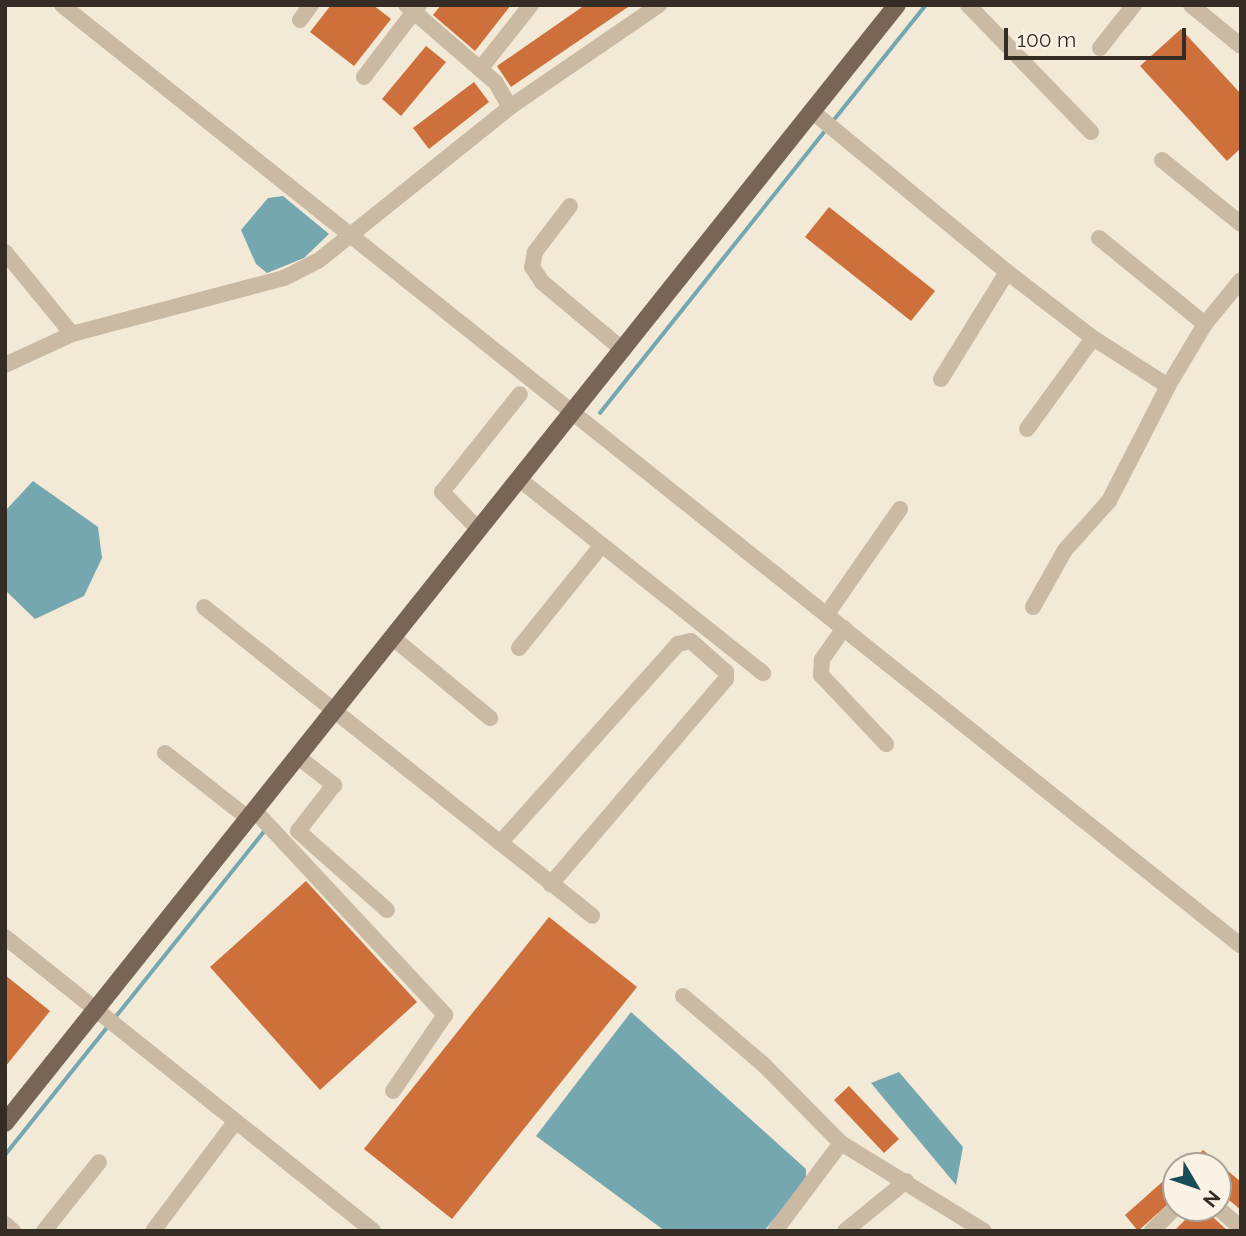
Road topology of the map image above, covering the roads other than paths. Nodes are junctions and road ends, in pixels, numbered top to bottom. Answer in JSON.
{"nodes":[{"id":1,"x":62,"y":5,"type":"edge"},
{"id":2,"x":311,"y":5,"type":"edge"},
{"id":3,"x":531,"y":5,"type":"edge"},
{"id":4,"x":659,"y":5,"type":"edge"},
{"id":5,"x":897,"y":5,"type":"edge"},
{"id":6,"x":968,"y":5,"type":"edge"},
{"id":7,"x":1134,"y":5,"type":"edge"},
{"id":8,"x":1191,"y":5,"type":"edge"},
{"id":9,"x":413,"y":7,"type":"edge"},
{"id":10,"x":300,"y":20,"type":"dead end"},
{"id":11,"x":1241,"y":46,"type":"edge"},
{"id":12,"x":1100,"y":48,"type":"dead end"},
{"id":13,"x":481,"y":68,"type":"junction"},
{"id":14,"x":364,"y":77,"type":"dead end"},
{"id":15,"x":510,"y":107,"type":"junction"},
{"id":16,"x":824,"y":121,"type":"junction"},
{"id":17,"x":1091,"y":132,"type":"dead end"},
{"id":18,"x":1162,"y":160,"type":"dead end"},
{"id":19,"x":570,"y":206,"type":"dead end"},
{"id":20,"x":1241,"y":224,"type":"edge"},
{"id":21,"x":353,"y":237,"type":"junction"},
{"id":22,"x":1099,"y":238,"type":"dead end"},
{"id":23,"x":5,"y":252,"type":"edge"},
{"id":24,"x":1007,"y":272,"type":"junction"},
{"id":25,"x":1240,"y":281,"type":"edge"},
{"id":26,"x":1205,"y":324,"type":"junction"},
{"id":27,"x":72,"y":334,"type":"junction"},
{"id":28,"x":1093,"y":338,"type":"junction"},
{"id":29,"x":623,"y":350,"type":"junction"},
{"id":30,"x":5,"y":365,"type":"edge"},
{"id":31,"x":941,"y":379,"type":"dead end"},
{"id":32,"x":1168,"y":386,"type":"junction"},
{"id":33,"x":520,"y":394,"type":"dead end"},
{"id":34,"x":573,"y":412,"type":"junction"},
{"id":35,"x":1027,"y":429,"type":"dead end"},
{"id":36,"x":519,"y":479,"type":"junction"},
{"id":37,"x":900,"y":509,"type":"dead end"},
{"id":38,"x":479,"y":530,"type":"junction"},
{"id":39,"x":601,"y":546,"type":"junction"},
{"id":40,"x":204,"y":607,"type":"dead end"},
{"id":41,"x":1033,"y":607,"type":"dead end"},
{"id":42,"x":827,"y":614,"type":"junction"},
{"id":43,"x":844,"y":628,"type":"junction"},
{"id":44,"x":393,"y":638,"type":"junction"},
{"id":45,"x":519,"y":648,"type":"dead end"},
{"id":46,"x":763,"y":673,"type":"dead end"},
{"id":47,"x":333,"y":712,"type":"junction"},
{"id":48,"x":490,"y":718,"type":"dead end"},
{"id":49,"x":886,"y":744,"type":"dead end"},
{"id":50,"x":164,"y":753,"type":"dead end"},
{"id":51,"x":298,"y":757,"type":"junction"},
{"id":52,"x":251,"y":815,"type":"junction"},
{"id":53,"x":500,"y":843,"type":"junction"},
{"id":54,"x":551,"y":884,"type":"junction"},
{"id":55,"x":387,"y":910,"type":"dead end"},
{"id":56,"x":592,"y":916,"type":"dead end"},
{"id":57,"x":5,"y":937,"type":"edge"},
{"id":58,"x":1241,"y":946,"type":"edge"},
{"id":59,"x":683,"y":996,"type":"dead end"},
{"id":60,"x":99,"y":1014,"type":"junction"},
{"id":61,"x":393,"y":1091,"type":"dead end"},
{"id":62,"x":8,"y":1113,"type":"edge"},
{"id":63,"x":235,"y":1122,"type":"junction"},
{"id":64,"x":842,"y":1143,"type":"junction"},
{"id":65,"x":99,"y":1162,"type":"dead end"},
{"id":66,"x":905,"y":1181,"type":"junction"},
{"id":67,"x":5,"y":1224,"type":"edge"},
{"id":68,"x":13,"y":1231,"type":"edge"},
{"id":69,"x":44,"y":1231,"type":"edge"},
{"id":70,"x":153,"y":1231,"type":"edge"},
{"id":71,"x":373,"y":1231,"type":"edge"},
{"id":72,"x":775,"y":1231,"type":"edge"},
{"id":73,"x":845,"y":1231,"type":"edge"},
{"id":74,"x":984,"y":1231,"type":"edge"}],
"edges":[{"from":1,"to":21,"type":"street"},
{"from":2,"to":10,"type":"street"},
{"from":3,"to":13,"type":"street"},
{"from":4,"to":15,"type":"street"},
{"from":5,"to":16,"type":"main road"},
{"from":6,"to":17,"type":"street"},
{"from":7,"to":12,"type":"street"},
{"from":8,"to":11,"type":"street"},
{"from":9,"to":13,"type":"street"},
{"from":9,"to":14,"type":"street"},
{"from":13,"to":15,"type":"street"},
{"from":15,"to":21,"type":"street"},
{"from":16,"to":24,"type":"street"},
{"from":16,"to":29,"type":"main road"},
{"from":18,"to":20,"type":"street"},
{"from":19,"to":29,"type":"street"},
{"from":21,"to":27,"type":"street"},
{"from":21,"to":34,"type":"street"},
{"from":22,"to":26,"type":"street"},
{"from":23,"to":27,"type":"street"},
{"from":24,"to":28,"type":"street"},
{"from":24,"to":31,"type":"street"},
{"from":25,"to":26,"type":"street"},
{"from":26,"to":32,"type":"street"},
{"from":27,"to":30,"type":"street"},
{"from":28,"to":32,"type":"street"},
{"from":28,"to":35,"type":"street"},
{"from":29,"to":34,"type":"main road"},
{"from":32,"to":41,"type":"street"},
{"from":33,"to":38,"type":"street"},
{"from":34,"to":36,"type":"main road"},
{"from":34,"to":42,"type":"street"},
{"from":36,"to":38,"type":"main road"},
{"from":36,"to":39,"type":"street"},
{"from":37,"to":42,"type":"street"},
{"from":38,"to":44,"type":"main road"},
{"from":39,"to":45,"type":"street"},
{"from":39,"to":46,"type":"street"},
{"from":40,"to":47,"type":"street"},
{"from":42,"to":43,"type":"street"},
{"from":43,"to":49,"type":"street"},
{"from":43,"to":58,"type":"street"},
{"from":44,"to":47,"type":"main road"},
{"from":44,"to":48,"type":"street"},
{"from":47,"to":51,"type":"main road"},
{"from":47,"to":53,"type":"street"},
{"from":50,"to":52,"type":"street"},
{"from":51,"to":52,"type":"main road"},
{"from":51,"to":55,"type":"street"},
{"from":52,"to":60,"type":"main road"},
{"from":52,"to":61,"type":"street"},
{"from":53,"to":54,"type":"street"},
{"from":53,"to":54,"type":"street"},
{"from":54,"to":56,"type":"street"},
{"from":57,"to":60,"type":"street"},
{"from":59,"to":64,"type":"street"},
{"from":60,"to":62,"type":"main road"},
{"from":60,"to":63,"type":"street"},
{"from":63,"to":70,"type":"street"},
{"from":63,"to":71,"type":"street"},
{"from":64,"to":66,"type":"street"},
{"from":64,"to":72,"type":"street"},
{"from":65,"to":69,"type":"street"},
{"from":66,"to":73,"type":"street"},
{"from":66,"to":74,"type":"street"},
{"from":67,"to":68,"type":"street"}]}
